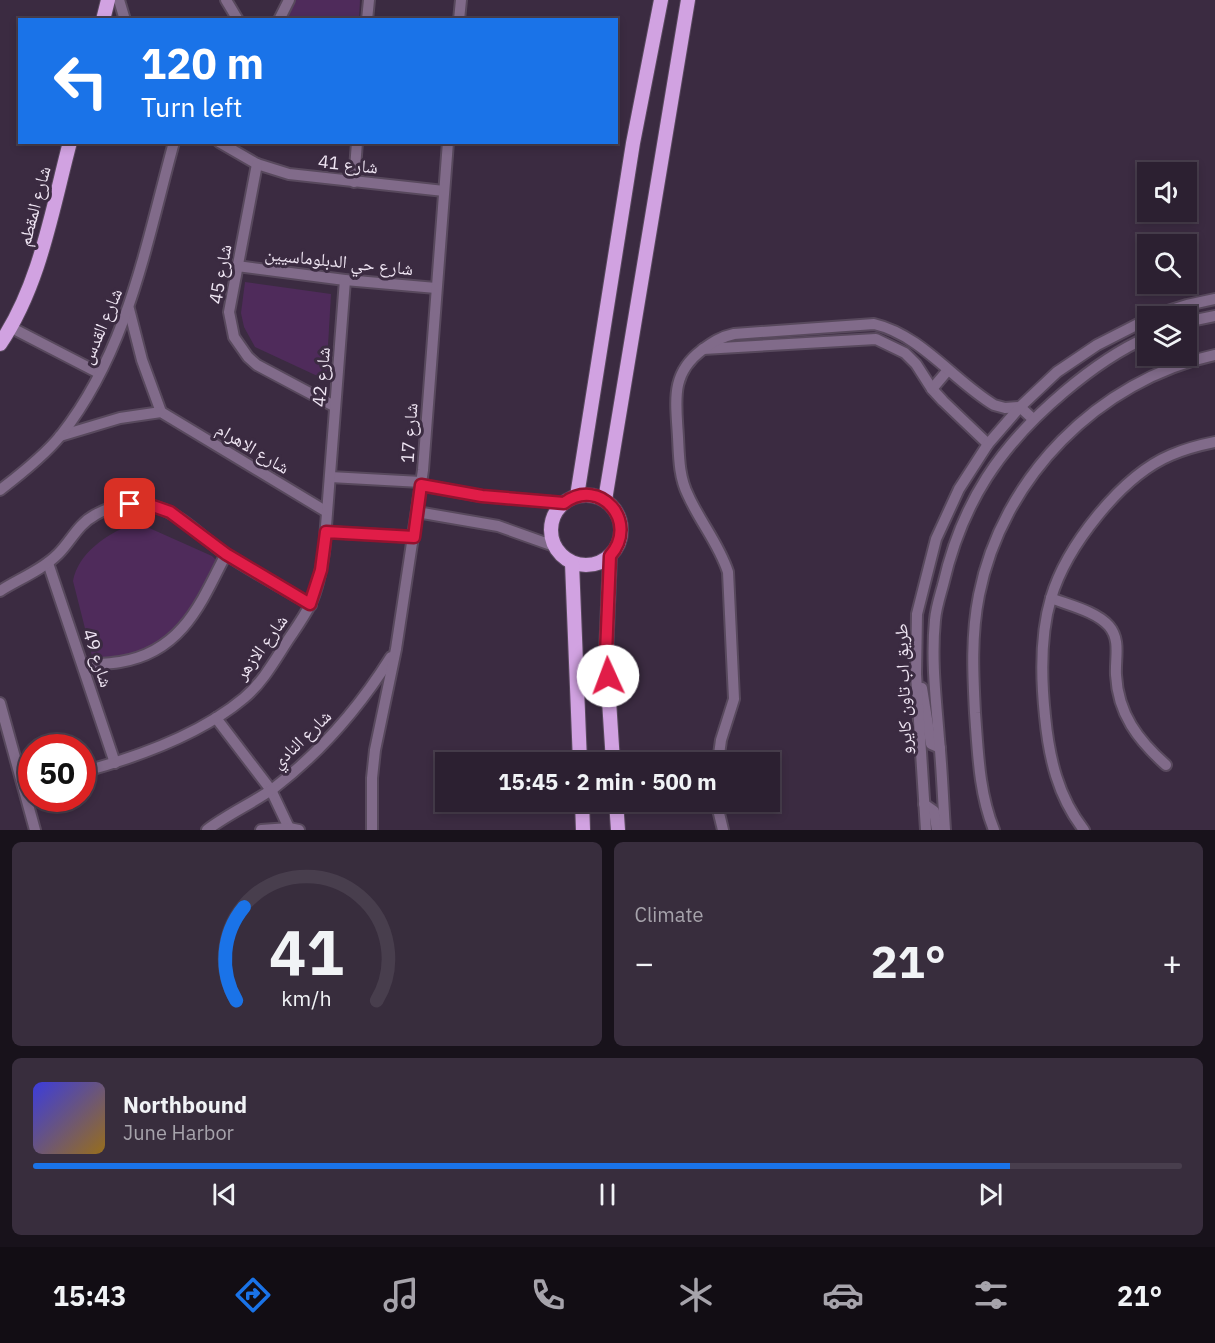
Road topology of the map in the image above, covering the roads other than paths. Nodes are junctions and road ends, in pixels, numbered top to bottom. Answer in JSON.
{"nodes":[{"id":1,"x":226,"y":0,"type":"edge"},
{"id":2,"x":289,"y":0,"type":"edge"},
{"id":3,"x":369,"y":0,"type":"edge"},
{"id":4,"x":461,"y":0,"type":"edge"},
{"id":5,"x":661,"y":0,"type":"edge"},
{"id":6,"x":688,"y":0,"type":"edge"},
{"id":7,"x":108,"y":5,"type":"edge"},
{"id":8,"x":123,"y":18,"type":"edge"},
{"id":9,"x":237,"y":18,"type":"edge"},
{"id":10,"x":280,"y":18,"type":"edge"},
{"id":11,"x":367,"y":18,"type":"edge"},
{"id":12,"x":459,"y":18,"type":"edge"},
{"id":13,"x":69,"y":144,"type":"edge"},
{"id":14,"x":173,"y":144,"type":"edge"},
{"id":15,"x":222,"y":144,"type":"edge"},
{"id":16,"x":357,"y":144,"type":"edge"},
{"id":17,"x":448,"y":144,"type":"edge"},
{"id":18,"x":257,"y":164,"type":"junction"},
{"id":19,"x":354,"y":182,"type":"junction"},
{"id":20,"x":444,"y":192,"type":"junction"},
{"id":21,"x":237,"y":266,"type":"junction"},
{"id":22,"x":345,"y":280,"type":"junction"},
{"id":23,"x":436,"y":288,"type":"junction"},
{"id":24,"x":1215,"y":299,"type":"edge"},
{"id":25,"x":1184,"y":306,"type":"edge"},
{"id":26,"x":129,"y":309,"type":"junction"},
{"id":27,"x":1215,"y":316,"type":"edge"},
{"id":28,"x":1197,"y":320,"type":"edge"},
{"id":29,"x":1137,"y":324,"type":"edge"},
{"id":30,"x":10,"y":327,"type":"junction"},
{"id":31,"x":785,"y":330,"type":"junction"},
{"id":32,"x":1137,"y":342,"type":"edge"},
{"id":33,"x":786,"y":343,"type":"junction"},
{"id":34,"x":0,"y":344,"type":"edge"},
{"id":35,"x":703,"y":349,"type":"junction"},
{"id":36,"x":1215,"y":355,"type":"edge"},
{"id":37,"x":948,"y":370,"type":"junction"},
{"id":38,"x":99,"y":374,"type":"junction"},
{"id":39,"x":932,"y":389,"type":"junction"},
{"id":40,"x":334,"y":406,"type":"junction"},
{"id":41,"x":1020,"y":407,"type":"junction"},
{"id":42,"x":161,"y":412,"type":"junction"},
{"id":43,"x":1033,"y":419,"type":"junction"},
{"id":44,"x":60,"y":436,"type":"junction"},
{"id":45,"x":1215,"y":442,"type":"edge"},
{"id":46,"x":988,"y":444,"type":"junction"},
{"id":47,"x":330,"y":477,"type":"junction"},
{"id":48,"x":421,"y":483,"type":"junction"},
{"id":49,"x":0,"y":489,"type":"edge"},
{"id":50,"x":577,"y":496,"type":"junction"},
{"id":51,"x":605,"y":500,"type":"junction"},
{"id":52,"x":564,"y":503,"type":"junction"},
{"id":53,"x":327,"y":512,"type":"junction"},
{"id":54,"x":417,"y":512,"type":"junction"},
{"id":55,"x":326,"y":532,"type":"junction"},
{"id":56,"x":414,"y":537,"type":"junction"},
{"id":57,"x":554,"y":546,"type":"junction"},
{"id":58,"x":226,"y":554,"type":"junction"},
{"id":59,"x":610,"y":556,"type":"junction"},
{"id":60,"x":48,"y":563,"type":"junction"},
{"id":61,"x":572,"y":563,"type":"junction"},
{"id":62,"x":0,"y":591,"type":"edge"},
{"id":63,"x":1051,"y":598,"type":"junction"},
{"id":64,"x":310,"y":604,"type":"junction"},
{"id":65,"x":396,"y":649,"type":"junction"},
{"id":66,"x":83,"y":665,"type":"junction"},
{"id":67,"x":916,"y":674,"type":"junction"},
{"id":68,"x":0,"y":704,"type":"edge"},
{"id":69,"x":216,"y":718,"type":"junction"},
{"id":70,"x":940,"y":748,"type":"junction"},
{"id":71,"x":580,"y":752,"type":"edge"},
{"id":72,"x":612,"y":752,"type":"edge"},
{"id":73,"x":719,"y":752,"type":"edge"},
{"id":74,"x":18,"y":759,"type":"edge"},
{"id":75,"x":115,"y":763,"type":"junction"},
{"id":76,"x":1166,"y":765,"type":"dead end"},
{"id":77,"x":96,"y":768,"type":"edge"},
{"id":78,"x":271,"y":790,"type":"junction"},
{"id":79,"x":924,"y":804,"type":"junction"},
{"id":80,"x":32,"y":812,"type":"edge"},
{"id":81,"x":582,"y":812,"type":"edge"},
{"id":82,"x":617,"y":812,"type":"edge"},
{"id":83,"x":719,"y":812,"type":"edge"},
{"id":84,"x":294,"y":829,"type":"edge"},
{"id":85,"x":35,"y":830,"type":"edge"},
{"id":86,"x":207,"y":830,"type":"edge"},
{"id":87,"x":261,"y":830,"type":"edge"},
{"id":88,"x":372,"y":830,"type":"edge"},
{"id":89,"x":583,"y":830,"type":"edge"},
{"id":90,"x":618,"y":830,"type":"edge"},
{"id":91,"x":723,"y":830,"type":"edge"},
{"id":92,"x":926,"y":830,"type":"edge"},
{"id":93,"x":937,"y":830,"type":"edge"},
{"id":94,"x":945,"y":830,"type":"edge"},
{"id":95,"x":994,"y":830,"type":"edge"},
{"id":96,"x":1084,"y":830,"type":"edge"}],
"edges":[{"from":1,"to":9,"type":"street"},
{"from":2,"to":10,"type":"street"},
{"from":3,"to":11,"type":"street"},
{"from":4,"to":12,"type":"street"},
{"from":5,"to":50,"type":"main road"},
{"from":6,"to":51,"type":"main road"},
{"from":7,"to":8,"type":"street"},
{"from":13,"to":30,"type":"main road","name":"شارع المقطم"},
{"from":14,"to":26,"type":"street","name":"شارع القدس"},
{"from":15,"to":18,"type":"street","name":"شارع 41"},
{"from":16,"to":19,"type":"street"},
{"from":17,"to":20,"type":"street","name":"شارع 17"},
{"from":18,"to":19,"type":"street","name":"شارع 41"},
{"from":18,"to":21,"type":"street","name":"شارع 45"},
{"from":19,"to":20,"type":"street","name":"شارع 41"},
{"from":20,"to":23,"type":"street","name":"شارع 17"},
{"from":21,"to":22,"type":"street","name":"شارع حي الدبلوماسيين"},
{"from":21,"to":40,"type":"street","name":"شارع 45"},
{"from":22,"to":23,"type":"street","name":"شارع حي الدبلوماسيين"},
{"from":22,"to":40,"type":"street","name":"شارع 42"},
{"from":23,"to":48,"type":"street","name":"شارع 17"},
{"from":24,"to":25,"type":"street"},
{"from":26,"to":38,"type":"street","name":"شارع القدس"},
{"from":26,"to":42,"type":"street"},
{"from":27,"to":28,"type":"street"},
{"from":29,"to":41,"type":"street","name":"طريق اب تاون كايرو"},
{"from":30,"to":34,"type":"main road","name":"شارع المقطم"},
{"from":30,"to":38,"type":"street"},
{"from":31,"to":33,"type":"street"},
{"from":31,"to":35,"type":"street"},
{"from":31,"to":37,"type":"street"},
{"from":32,"to":43,"type":"street","name":"طريق اب تاون كايرو"},
{"from":33,"to":35,"type":"street"},
{"from":33,"to":39,"type":"street"},
{"from":35,"to":73,"type":"street"},
{"from":36,"to":95,"type":"street"},
{"from":37,"to":39,"type":"street"},
{"from":37,"to":41,"type":"street"},
{"from":38,"to":44,"type":"street","name":"شارع القدس"},
{"from":39,"to":46,"type":"street"},
{"from":40,"to":47,"type":"street","name":"شارع 42"},
{"from":41,"to":43,"type":"street"},
{"from":41,"to":46,"type":"street","name":"طريق اب تاون كايرو"},
{"from":42,"to":44,"type":"street"},
{"from":42,"to":53,"type":"street","name":"شارع الاهرام"},
{"from":43,"to":70,"type":"street","name":"طريق اب تاون كايرو"},
{"from":44,"to":49,"type":"street","name":"شارع القدس"},
{"from":45,"to":63,"type":"street"},
{"from":46,"to":67,"type":"street","name":"طريق اب تاون كايرو"},
{"from":47,"to":48,"type":"street"},
{"from":47,"to":53,"type":"street","name":"شارع الازهر"},
{"from":48,"to":52,"type":"street"},
{"from":48,"to":54,"type":"street","name":"شارع 17"},
{"from":50,"to":51,"type":"main road"},
{"from":50,"to":52,"type":"main road"},
{"from":51,"to":59,"type":"main road"},
{"from":52,"to":57,"type":"main road"},
{"from":53,"to":55,"type":"street","name":"شارع الازهر"},
{"from":54,"to":56,"type":"street","name":"شارع 17"},
{"from":54,"to":57,"type":"street"},
{"from":55,"to":56,"type":"street"},
{"from":55,"to":64,"type":"street","name":"شارع الازهر"},
{"from":56,"to":65,"type":"street","name":"شارع 17"},
{"from":57,"to":61,"type":"main road"},
{"from":58,"to":60,"type":"street"},
{"from":58,"to":64,"type":"street"},
{"from":58,"to":66,"type":"street"},
{"from":59,"to":61,"type":"main road"},
{"from":59,"to":72,"type":"main road"},
{"from":60,"to":62,"type":"street"},
{"from":60,"to":66,"type":"street","name":"شارع 49"},
{"from":61,"to":71,"type":"main road"},
{"from":63,"to":76,"type":"street"},
{"from":63,"to":96,"type":"street"},
{"from":64,"to":69,"type":"street","name":"شارع الازهر"},
{"from":65,"to":78,"type":"street","name":"شارع النادي"},
{"from":65,"to":88,"type":"street","name":"شارع 17"},
{"from":66,"to":75,"type":"street","name":"شارع 49"},
{"from":67,"to":70,"type":"street"},
{"from":67,"to":79,"type":"street","name":"طريق اب تاون كايرو"},
{"from":68,"to":74,"type":"street"},
{"from":69,"to":75,"type":"street","name":"شارع الازهر"},
{"from":69,"to":78,"type":"street"},
{"from":70,"to":94,"type":"street","name":"طريق اب تاون كايرو"},
{"from":75,"to":77,"type":"street","name":"شارع الازهر"},
{"from":78,"to":84,"type":"street"},
{"from":78,"to":86,"type":"street","name":"شارع النادي"},
{"from":79,"to":92,"type":"street","name":"طريق اب تاون كايرو"},
{"from":79,"to":93,"type":"street"},
{"from":80,"to":85,"type":"street"},
{"from":81,"to":89,"type":"main road"},
{"from":82,"to":90,"type":"main road"},
{"from":83,"to":91,"type":"street"},
{"from":84,"to":87,"type":"street"}]}
